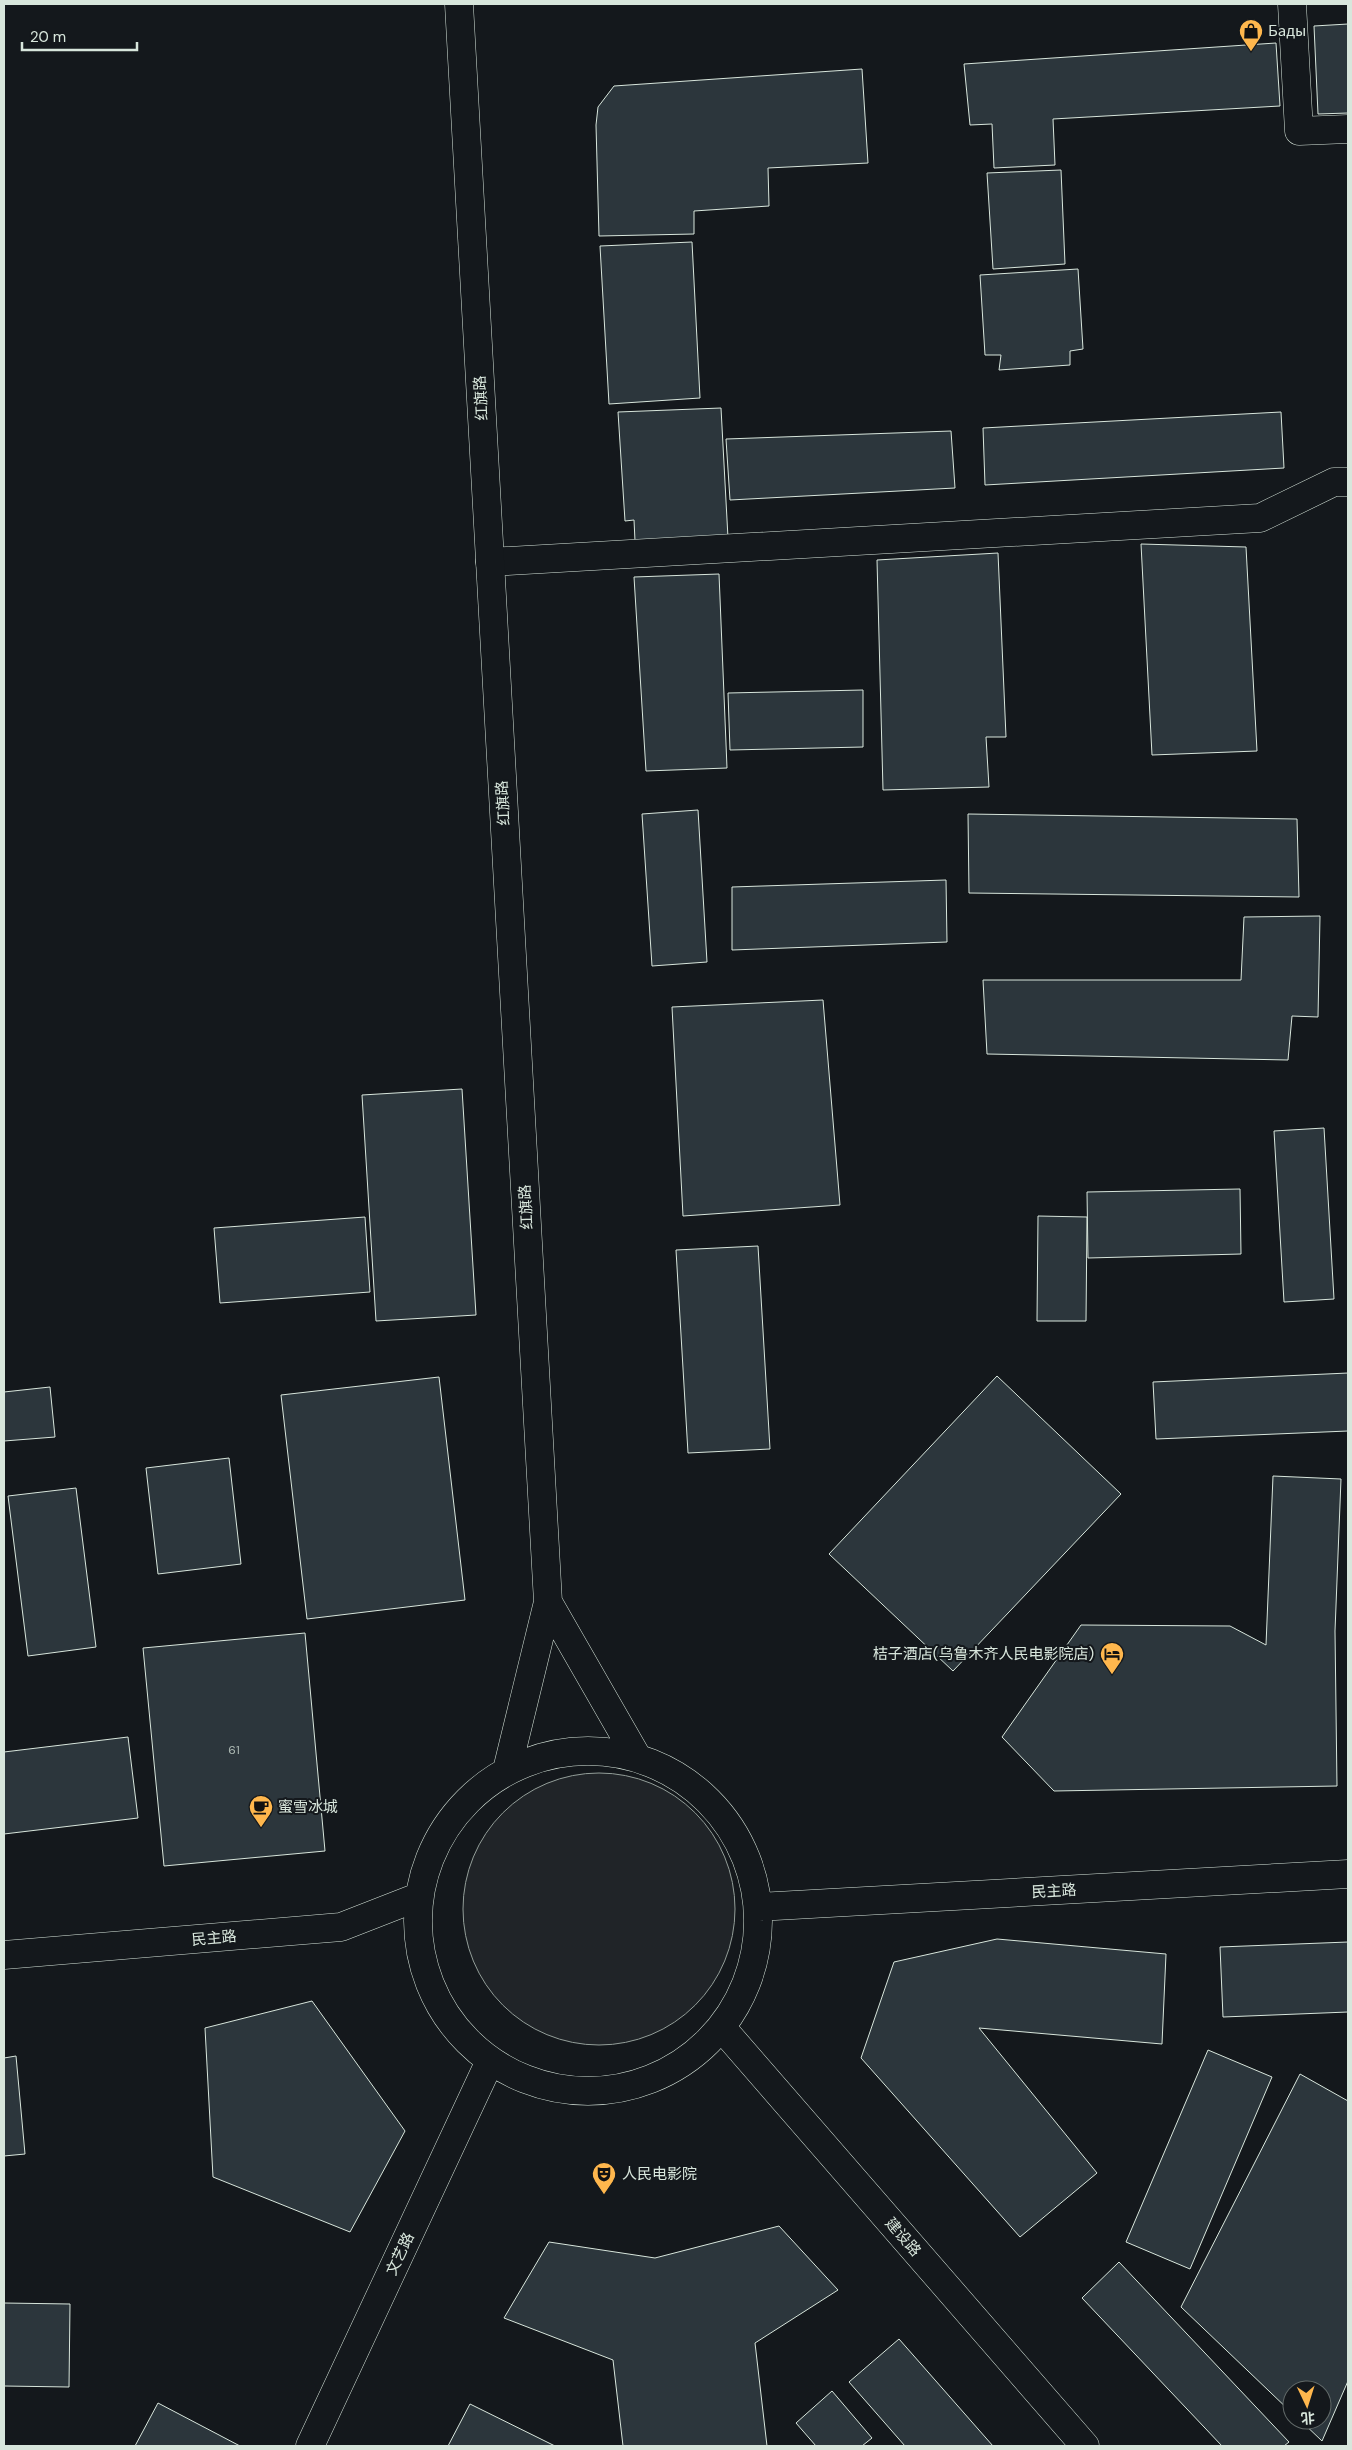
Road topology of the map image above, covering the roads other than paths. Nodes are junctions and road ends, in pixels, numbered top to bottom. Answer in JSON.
{"nodes":[{"id":1,"x":459,"y":4,"type":"edge"},
{"id":2,"x":1292,"y":4,"type":"edge"},
{"id":3,"x":1348,"y":129,"type":"edge"},
{"id":4,"x":1348,"y":482,"type":"edge"},
{"id":5,"x":490,"y":562,"type":"junction"},
{"id":6,"x":548,"y":1602,"type":"junction"},
{"id":7,"x":637,"y":1757,"type":"junction"},
{"id":8,"x":508,"y":1770,"type":"junction"},
{"id":9,"x":1348,"y":1874,"type":"edge"},
{"id":10,"x":418,"y":1897,"type":"junction"},
{"id":11,"x":759,"y":1907,"type":"junction"},
{"id":12,"x":4,"y":1955,"type":"edge"},
{"id":13,"x":722,"y":2028,"type":"junction"},
{"id":14,"x":490,"y":2061,"type":"junction"},
{"id":15,"x":310,"y":2446,"type":"edge"},
{"id":16,"x":1085,"y":2446,"type":"edge"}],
"edges":[{"from":1,"to":5,"type":"street","name":"红旗路"},
{"from":2,"to":3,"type":"street"},
{"from":4,"to":5,"type":"street"},
{"from":5,"to":6,"type":"street","name":"红旗路"},
{"from":6,"to":7,"type":"street"},
{"from":6,"to":8,"type":"street"},
{"from":7,"to":8,"type":"street"},
{"from":7,"to":11,"type":"street"},
{"from":8,"to":10,"type":"street"},
{"from":9,"to":11,"type":"street","name":"民主路"},
{"from":10,"to":12,"type":"street","name":"民主路"},
{"from":10,"to":14,"type":"street"},
{"from":11,"to":13,"type":"street"},
{"from":13,"to":14,"type":"street"},
{"from":13,"to":16,"type":"street","name":"建设路"},
{"from":14,"to":15,"type":"street","name":"文艺路"}]}
